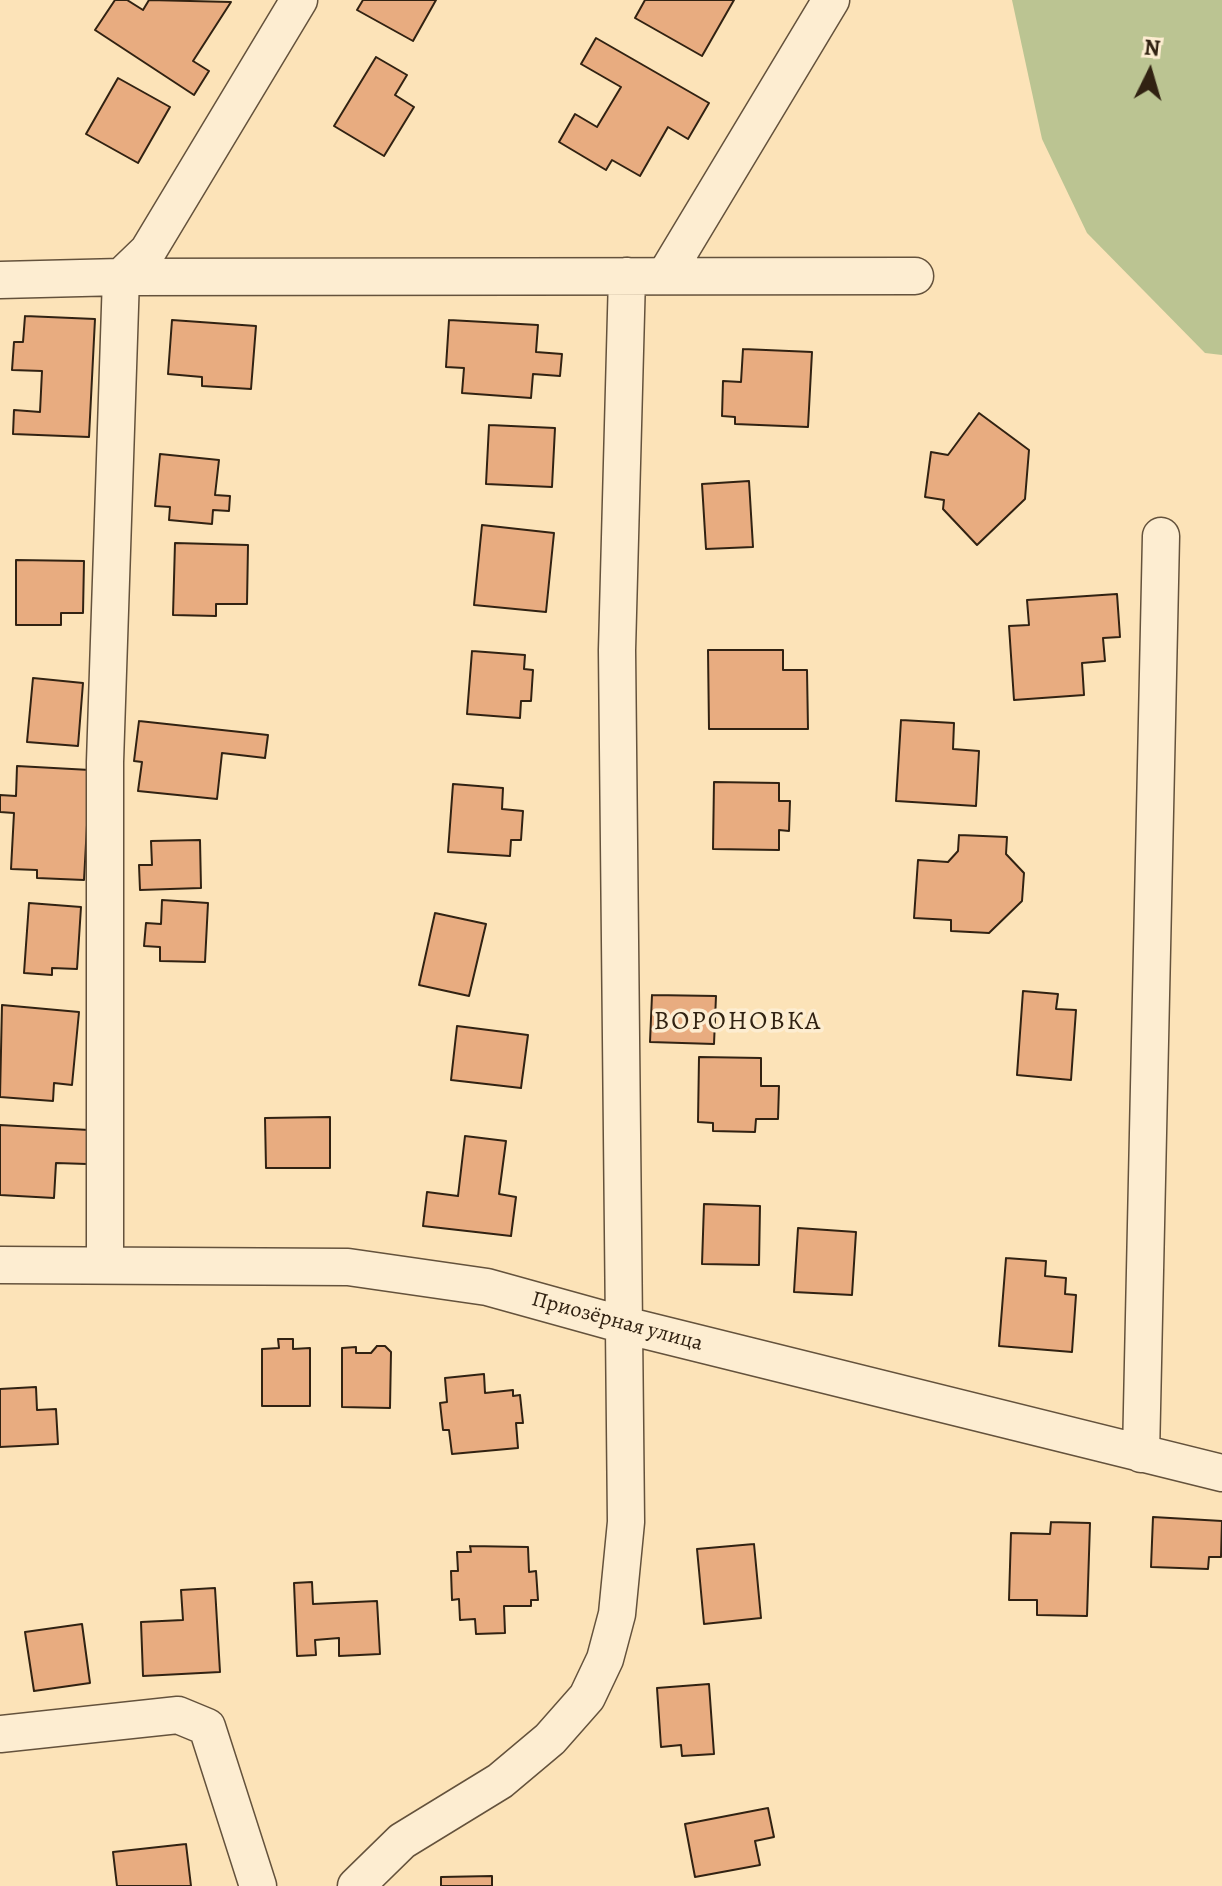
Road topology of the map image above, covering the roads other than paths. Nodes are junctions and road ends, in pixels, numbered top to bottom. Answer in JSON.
{"nodes":[{"id":1,"x":299,"y":0,"type":"edge"},
{"id":2,"x":831,"y":0,"type":"edge"},
{"id":3,"x":627,"y":276,"type":"junction"},
{"id":4,"x":665,"y":276,"type":"junction"},
{"id":5,"x":915,"y":276,"type":"dead end"},
{"id":6,"x":121,"y":277,"type":"junction"},
{"id":7,"x":0,"y":280,"type":"edge"},
{"id":8,"x":1161,"y":536,"type":"dead end"},
{"id":9,"x":105,"y":1264,"type":"junction"},
{"id":10,"x":0,"y":1265,"type":"edge"},
{"id":11,"x":624,"y":1325,"type":"junction"},
{"id":12,"x":1141,"y":1454,"type":"junction"},
{"id":13,"x":1222,"y":1473,"type":"edge"},
{"id":14,"x":0,"y":1734,"type":"edge"},
{"id":15,"x":258,"y":1886,"type":"edge"},
{"id":16,"x":356,"y":1886,"type":"edge"}],
"edges":[{"from":1,"to":6,"type":"street"},
{"from":2,"to":4,"type":"street"},
{"from":3,"to":4,"type":"street"},
{"from":3,"to":6,"type":"street"},
{"from":3,"to":11,"type":"street"},
{"from":4,"to":5,"type":"street"},
{"from":6,"to":7,"type":"street"},
{"from":6,"to":9,"type":"street"},
{"from":8,"to":12,"type":"street"},
{"from":9,"to":10,"type":"street","name":"Приозёрная улица"},
{"from":9,"to":11,"type":"street","name":"Приозёрная улица"},
{"from":11,"to":12,"type":"street","name":"Приозёрная улица"},
{"from":11,"to":16,"type":"street"},
{"from":12,"to":13,"type":"street","name":"Приозёрная улица"},
{"from":14,"to":15,"type":"street"}]}
